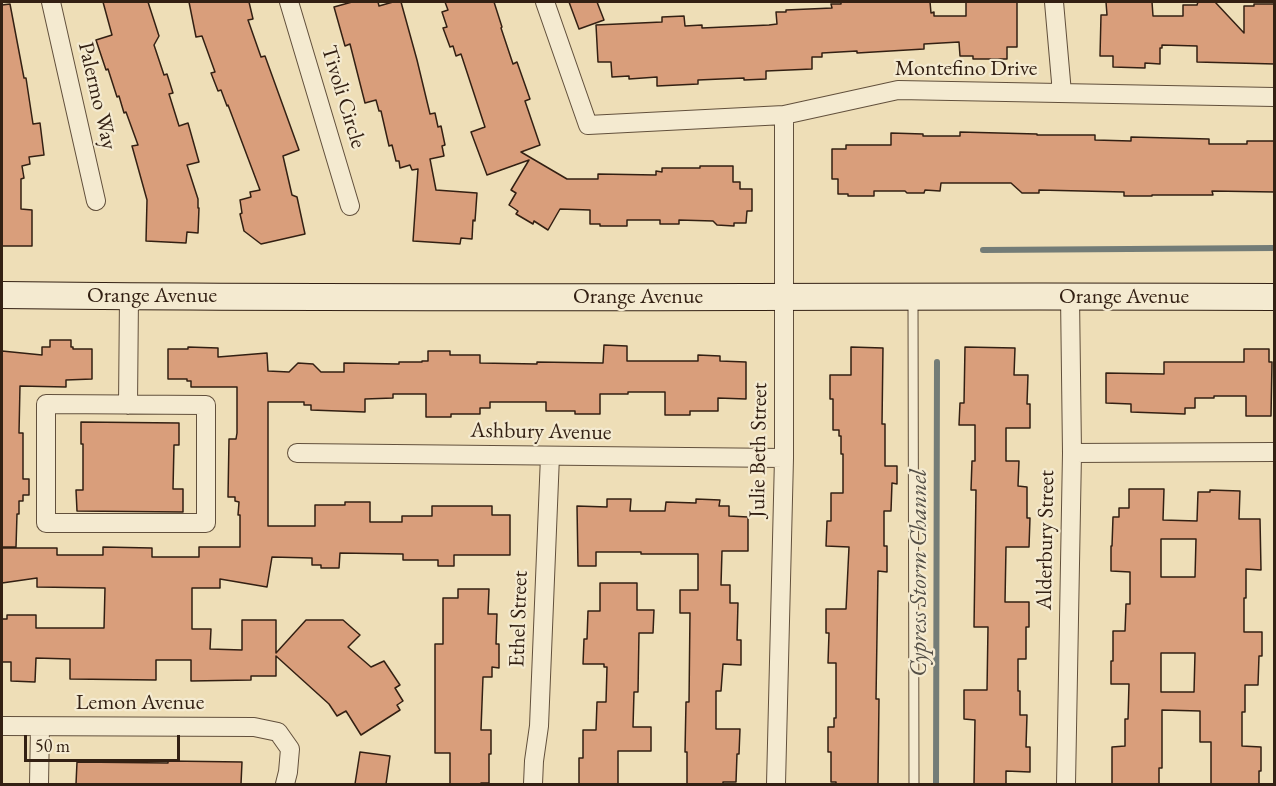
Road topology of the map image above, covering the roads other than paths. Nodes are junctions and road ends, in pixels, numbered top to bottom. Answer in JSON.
{"nodes":[{"id":1,"x":51,"y":2,"type":"edge"},
{"id":2,"x":290,"y":2,"type":"edge"},
{"id":3,"x":545,"y":2,"type":"edge"},
{"id":4,"x":1054,"y":2,"type":"edge"},
{"id":5,"x":1062,"y":93,"type":"junction"},
{"id":6,"x":1275,"y":97,"type":"edge"},
{"id":7,"x":784,"y":115,"type":"junction"},
{"id":8,"x":96,"y":201,"type":"dead end"},
{"id":9,"x":350,"y":206,"type":"dead end"},
{"id":10,"x":2,"y":295,"type":"edge"},
{"id":11,"x":129,"y":296,"type":"junction"},
{"id":12,"x":1070,"y":296,"type":"junction"},
{"id":13,"x":913,"y":297,"type":"junction"},
{"id":14,"x":1275,"y":297,"type":"edge"},
{"id":15,"x":784,"y":298,"type":"junction"},
{"id":16,"x":128,"y":405,"type":"junction"},
{"id":17,"x":1275,"y":452,"type":"edge"},
{"id":18,"x":297,"y":453,"type":"dead end"},
{"id":19,"x":1072,"y":453,"type":"junction"},
{"id":20,"x":550,"y":456,"type":"junction"},
{"id":21,"x":784,"y":458,"type":"junction"},
{"id":22,"x":2,"y":726,"type":"edge"},
{"id":23,"x":40,"y":727,"type":"junction"},
{"id":24,"x":39,"y":784,"type":"edge"},
{"id":25,"x":285,"y":784,"type":"edge"},
{"id":26,"x":533,"y":784,"type":"edge"},
{"id":27,"x":776,"y":784,"type":"edge"},
{"id":28,"x":914,"y":784,"type":"edge"},
{"id":29,"x":1066,"y":784,"type":"edge"}],
"edges":[{"from":1,"to":8,"type":"street","name":"Palermo Way"},
{"from":2,"to":9,"type":"street","name":"Tivoli Circle"},
{"from":3,"to":7,"type":"street","name":"Montefino Drive"},
{"from":4,"to":5,"type":"street"},
{"from":5,"to":6,"type":"street","name":"Montefino Drive"},
{"from":5,"to":7,"type":"street","name":"Montefino Drive"},
{"from":7,"to":15,"type":"street","name":"Julie Beth Street"},
{"from":10,"to":11,"type":"main road","name":"Orange Avenue"},
{"from":11,"to":15,"type":"main road","name":"Orange Avenue"},
{"from":11,"to":16,"type":"street"},
{"from":12,"to":13,"type":"main road","name":"Orange Avenue"},
{"from":12,"to":14,"type":"main road","name":"Orange Avenue"},
{"from":12,"to":19,"type":"street","name":"Alderbury Street"},
{"from":13,"to":15,"type":"main road","name":"Orange Avenue"},
{"from":13,"to":28,"type":"lane"},
{"from":15,"to":21,"type":"street","name":"Julie Beth Street"},
{"from":16,"to":16,"type":"street"},
{"from":17,"to":19,"type":"street"},
{"from":18,"to":20,"type":"street","name":"Ashbury Avenue"},
{"from":19,"to":29,"type":"street","name":"Alderbury Street"},
{"from":20,"to":21,"type":"street","name":"Ashbury Avenue"},
{"from":20,"to":26,"type":"street","name":"Ethel Street"},
{"from":21,"to":27,"type":"street","name":"Julie Beth Street"},
{"from":22,"to":23,"type":"street","name":"Lemon Avenue"},
{"from":23,"to":24,"type":"street"},
{"from":23,"to":25,"type":"street","name":"Lemon Avenue"}]}
